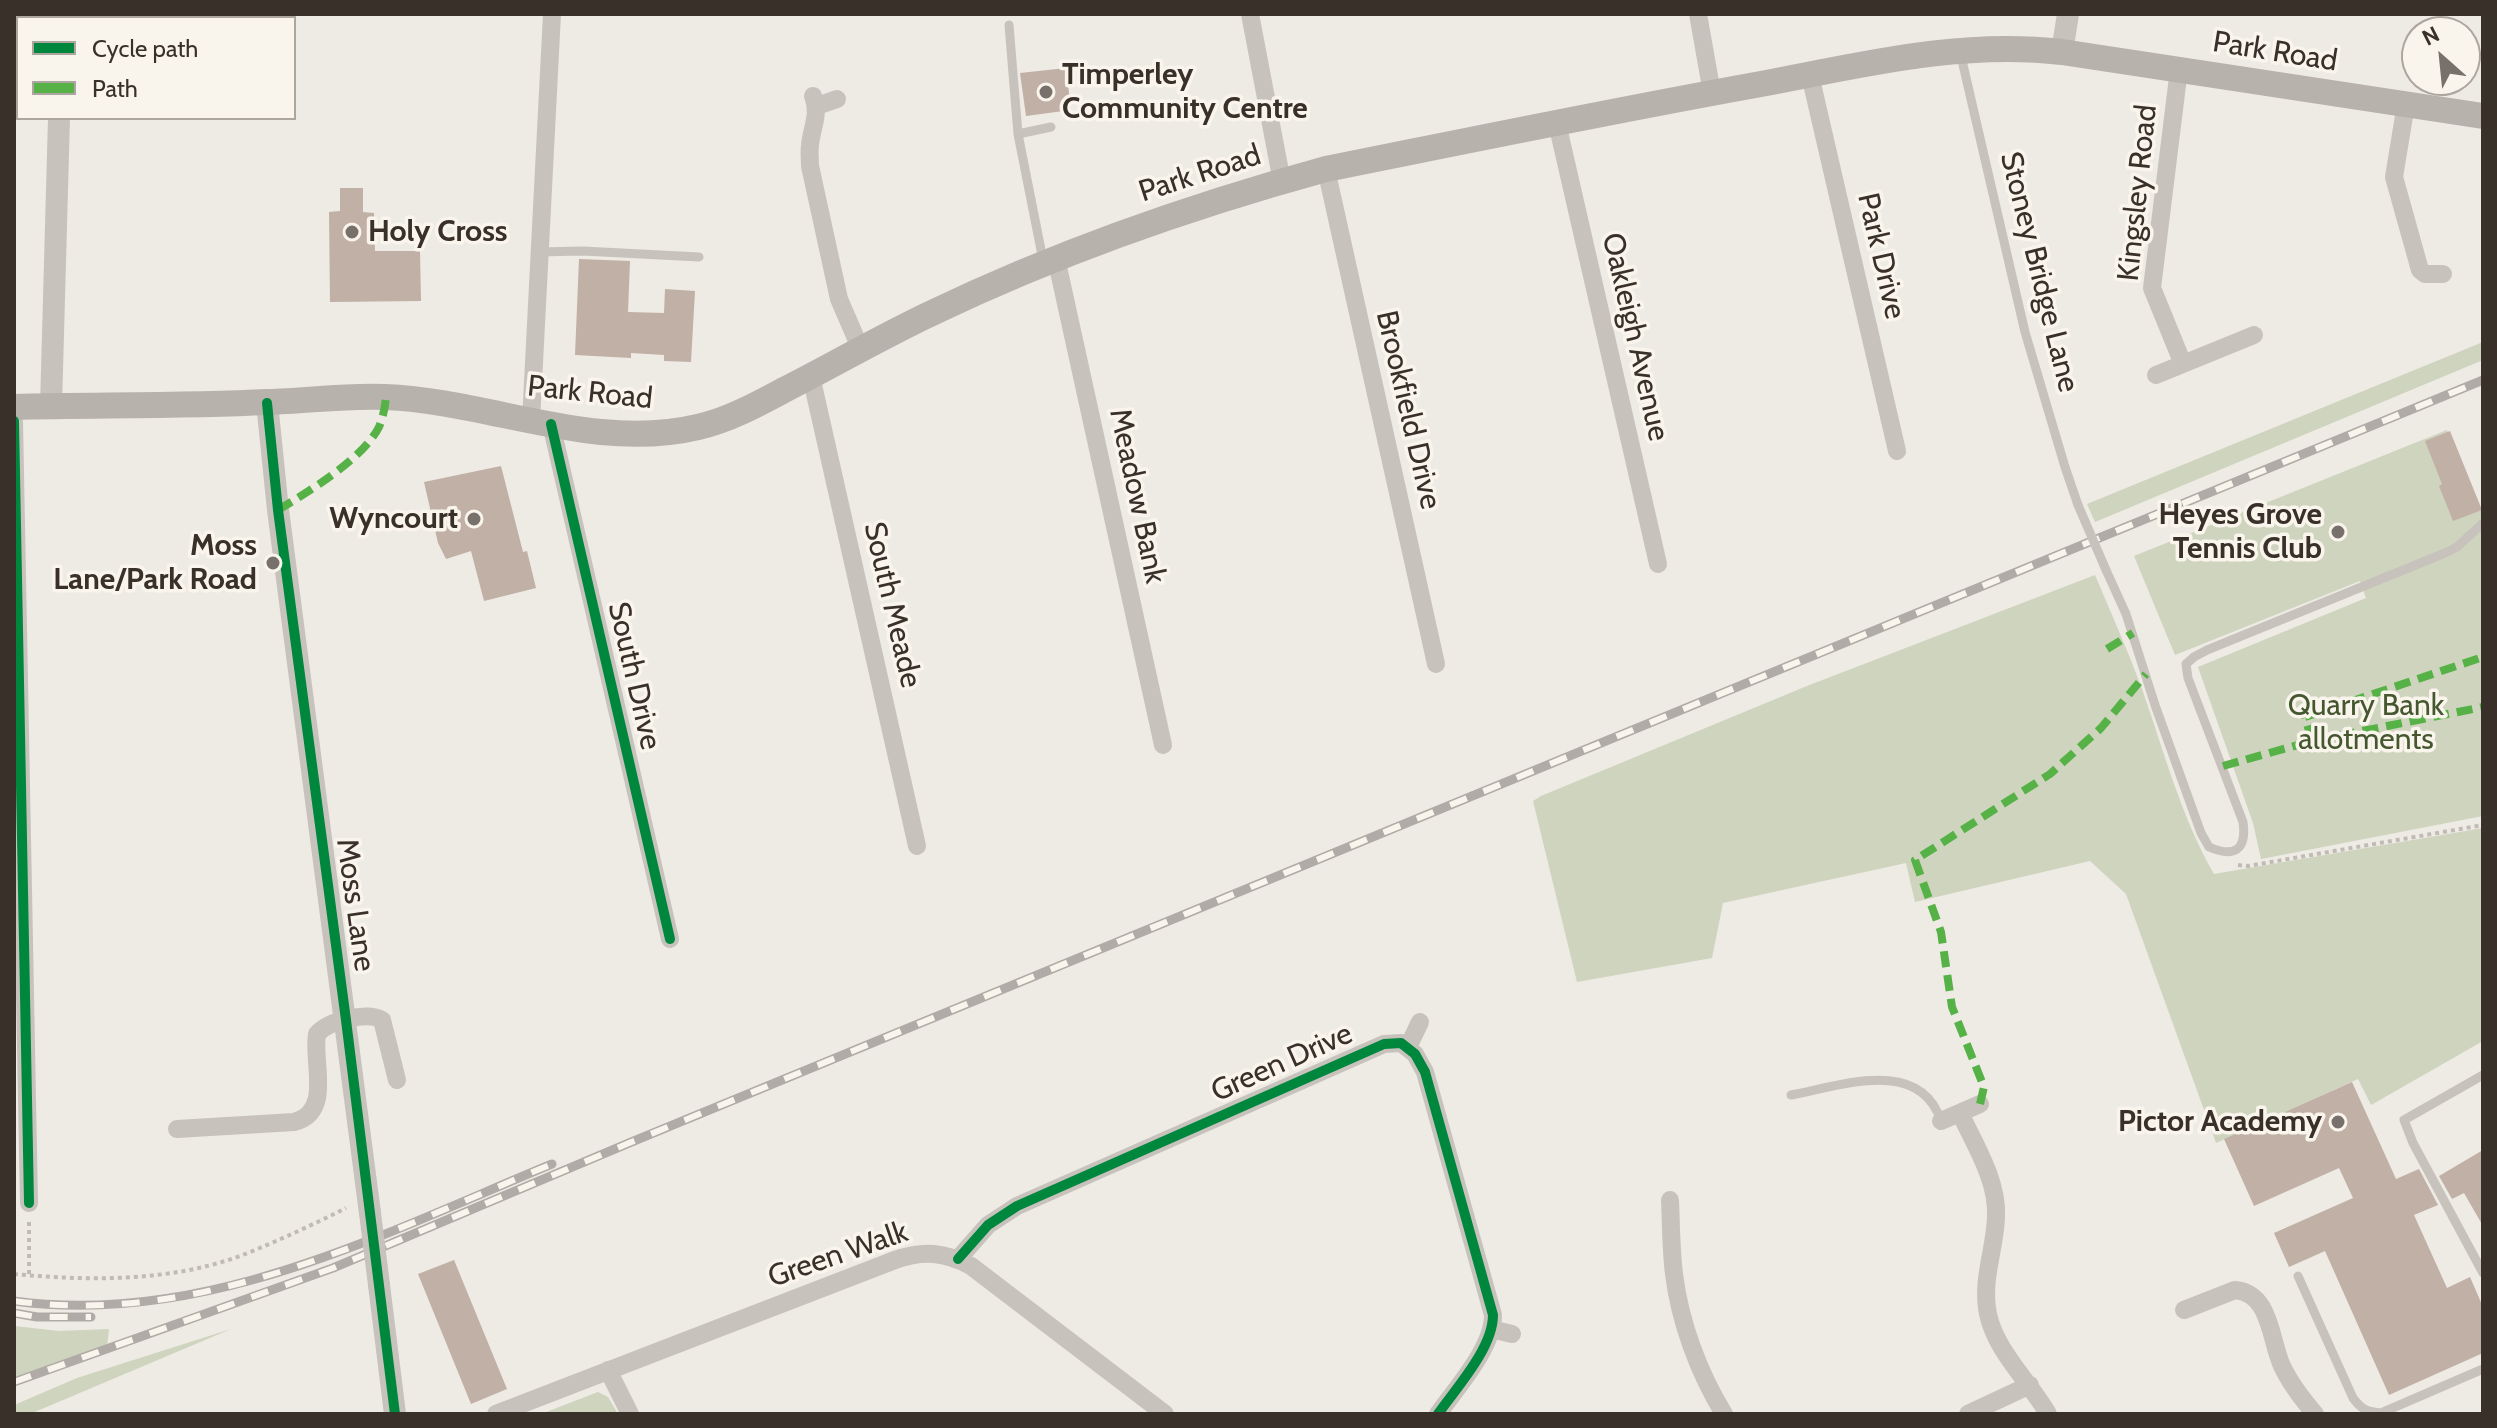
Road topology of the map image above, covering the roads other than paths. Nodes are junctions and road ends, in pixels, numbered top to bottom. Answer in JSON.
{"nodes":[{"id":1,"x":552,"y":14,"type":"edge"},
{"id":2,"x":1250,"y":14,"type":"edge"},
{"id":3,"x":1698,"y":14,"type":"edge"},
{"id":4,"x":2068,"y":14,"type":"edge"},
{"id":5,"x":1009,"y":25,"type":"dead end"},
{"id":6,"x":1959,"y":50,"type":"junction"},
{"id":7,"x":2062,"y":52,"type":"junction"},
{"id":8,"x":2179,"y":69,"type":"junction"},
{"id":9,"x":1810,"y":75,"type":"junction"},
{"id":10,"x":1712,"y":93,"type":"junction"},
{"id":11,"x":837,"y":99,"type":"dead end"},
{"id":12,"x":2406,"y":104,"type":"junction"},
{"id":13,"x":2483,"y":116,"type":"edge"},
{"id":14,"x":59,"y":120,"type":"edge"},
{"id":15,"x":1557,"y":123,"type":"junction"},
{"id":16,"x":1051,"y":127,"type":"dead end"},
{"id":17,"x":1018,"y":134,"type":"junction"},
{"id":18,"x":1326,"y":169,"type":"junction"},
{"id":19,"x":1282,"y":182,"type":"junction"},
{"id":20,"x":538,"y":252,"type":"junction"},
{"id":21,"x":699,"y":257,"type":"dead end"},
{"id":22,"x":1050,"y":261,"type":"junction"},
{"id":23,"x":2443,"y":274,"type":"dead end"},
{"id":24,"x":2254,"y":335,"type":"dead end"},
{"id":25,"x":861,"y":350,"type":"junction"},
{"id":26,"x":2183,"y":364,"type":"junction"},
{"id":27,"x":2156,"y":375,"type":"dead end"},
{"id":28,"x":811,"y":376,"type":"junction"},
{"id":29,"x":267,"y":403,"type":"junction"},
{"id":30,"x":51,"y":406,"type":"junction"},
{"id":31,"x":14,"y":407,"type":"edge"},
{"id":32,"x":14,"y":421,"type":"edge"},
{"id":33,"x":541,"y":422,"type":"junction"},
{"id":34,"x":1897,"y":451,"type":"dead end"},
{"id":35,"x":2483,"y":523,"type":"edge"},
{"id":36,"x":1658,"y":564,"type":"dead end"},
{"id":37,"x":1436,"y":664,"type":"dead end"},
{"id":38,"x":1163,"y":745,"type":"dead end"},
{"id":39,"x":917,"y":846,"type":"dead end"},
{"id":40,"x":670,"y":939,"type":"dead end"},
{"id":41,"x":346,"y":1020,"type":"junction"},
{"id":42,"x":1420,"y":1022,"type":"dead end"},
{"id":43,"x":1408,"y":1047,"type":"junction"},
{"id":44,"x":2483,"y":1075,"type":"edge"},
{"id":45,"x":397,"y":1080,"type":"dead end"},
{"id":46,"x":1791,"y":1095,"type":"dead end"},
{"id":47,"x":1980,"y":1104,"type":"dead end"},
{"id":48,"x":1960,"y":1113,"type":"junction"},
{"id":49,"x":1941,"y":1121,"type":"joint"},
{"id":50,"x":177,"y":1129,"type":"dead end"},
{"id":51,"x":1670,"y":1200,"type":"dead end"},
{"id":52,"x":29,"y":1203,"type":"road end"},
{"id":53,"x":958,"y":1259,"type":"junction"},
{"id":54,"x":2483,"y":1273,"type":"edge"},
{"id":55,"x":2298,"y":1276,"type":"dead end"},
{"id":56,"x":2184,"y":1310,"type":"dead end"},
{"id":57,"x":1491,"y":1329,"type":"junction"},
{"id":58,"x":1512,"y":1334,"type":"dead end"},
{"id":59,"x":2483,"y":1369,"type":"edge"},
{"id":60,"x":608,"y":1370,"type":"junction"},
{"id":61,"x":2030,"y":1385,"type":"junction"},
{"id":62,"x":395,"y":1414,"type":"edge"},
{"id":63,"x":496,"y":1414,"type":"edge"},
{"id":64,"x":630,"y":1414,"type":"edge"},
{"id":65,"x":1165,"y":1414,"type":"edge"},
{"id":66,"x":1438,"y":1414,"type":"edge"},
{"id":67,"x":1724,"y":1414,"type":"edge"},
{"id":68,"x":1968,"y":1414,"type":"edge"},
{"id":69,"x":2048,"y":1414,"type":"edge"},
{"id":70,"x":2315,"y":1414,"type":"edge"}],
"edges":[{"from":1,"to":20,"type":"street","name":"South Drive"},
{"from":2,"to":19,"type":"street"},
{"from":3,"to":10,"type":"street"},
{"from":4,"to":7,"type":"street"},
{"from":5,"to":17,"type":"lane"},
{"from":6,"to":7,"type":"main road","name":"Park Road"},
{"from":6,"to":9,"type":"main road","name":"Park Road"},
{"from":6,"to":35,"type":"lane","name":"Stoney Bridge Lane","bridge":true},
{"from":7,"to":8,"type":"main road","name":"Park Road"},
{"from":8,"to":12,"type":"main road","name":"Park Road"},
{"from":8,"to":26,"type":"street","name":"Kingsley Road"},
{"from":9,"to":10,"type":"main road","name":"Park Road"},
{"from":9,"to":34,"type":"street","name":"Park Drive"},
{"from":10,"to":15,"type":"main road","name":"Park Road"},
{"from":11,"to":25,"type":"street"},
{"from":12,"to":13,"type":"main road","name":"Park Road"},
{"from":12,"to":23,"type":"street"},
{"from":14,"to":30,"type":"street"},
{"from":15,"to":18,"type":"main road","name":"Park Road"},
{"from":15,"to":36,"type":"street","name":"Oakleigh Avenue"},
{"from":16,"to":17,"type":"lane"},
{"from":17,"to":22,"type":"lane"},
{"from":18,"to":19,"type":"main road","name":"Park Road"},
{"from":18,"to":37,"type":"street","name":"Brookfield Drive"},
{"from":19,"to":22,"type":"main road","name":"Park Road"},
{"from":20,"to":21,"type":"lane"},
{"from":20,"to":33,"type":"street","name":"South Drive"},
{"from":22,"to":25,"type":"main road","name":"Park Road"},
{"from":22,"to":38,"type":"street","name":"Meadow Bank"},
{"from":24,"to":26,"type":"street"},
{"from":25,"to":28,"type":"main road","name":"Park Road"},
{"from":26,"to":27,"type":"street"},
{"from":28,"to":33,"type":"main road","name":"Park Road"},
{"from":28,"to":39,"type":"street","name":"South Meade"},
{"from":29,"to":30,"type":"main road","name":"Park Road"},
{"from":29,"to":33,"type":"main road","name":"Park Road"},
{"from":29,"to":41,"type":"street","name":"Moss Lane"},
{"from":30,"to":31,"type":"main road","name":"Park Road"},
{"from":32,"to":52,"type":"street"},
{"from":33,"to":40,"type":"street","name":"South Drive"},
{"from":41,"to":45,"type":"street"},
{"from":41,"to":50,"type":"street"},
{"from":41,"to":62,"type":"street","name":"Moss Lane","bridge":true},
{"from":42,"to":43,"type":"street"},
{"from":43,"to":53,"type":"street","name":"Green Drive"},
{"from":43,"to":57,"type":"street"},
{"from":44,"to":54,"type":"lane"},
{"from":46,"to":49,"type":"lane"},
{"from":47,"to":48,"type":"street"},
{"from":48,"to":49,"type":"street"},
{"from":48,"to":61,"type":"street"},
{"from":51,"to":67,"type":"street"},
{"from":53,"to":60,"type":"street","name":"Green Walk"},
{"from":53,"to":65,"type":"street","name":"Green Walk"},
{"from":55,"to":59,"type":"lane"},
{"from":56,"to":70,"type":"street"},
{"from":57,"to":58,"type":"street"},
{"from":57,"to":66,"type":"street"},
{"from":60,"to":63,"type":"street","name":"Green Walk"},
{"from":60,"to":64,"type":"street"},
{"from":61,"to":68,"type":"street"},
{"from":61,"to":69,"type":"street"}]}
